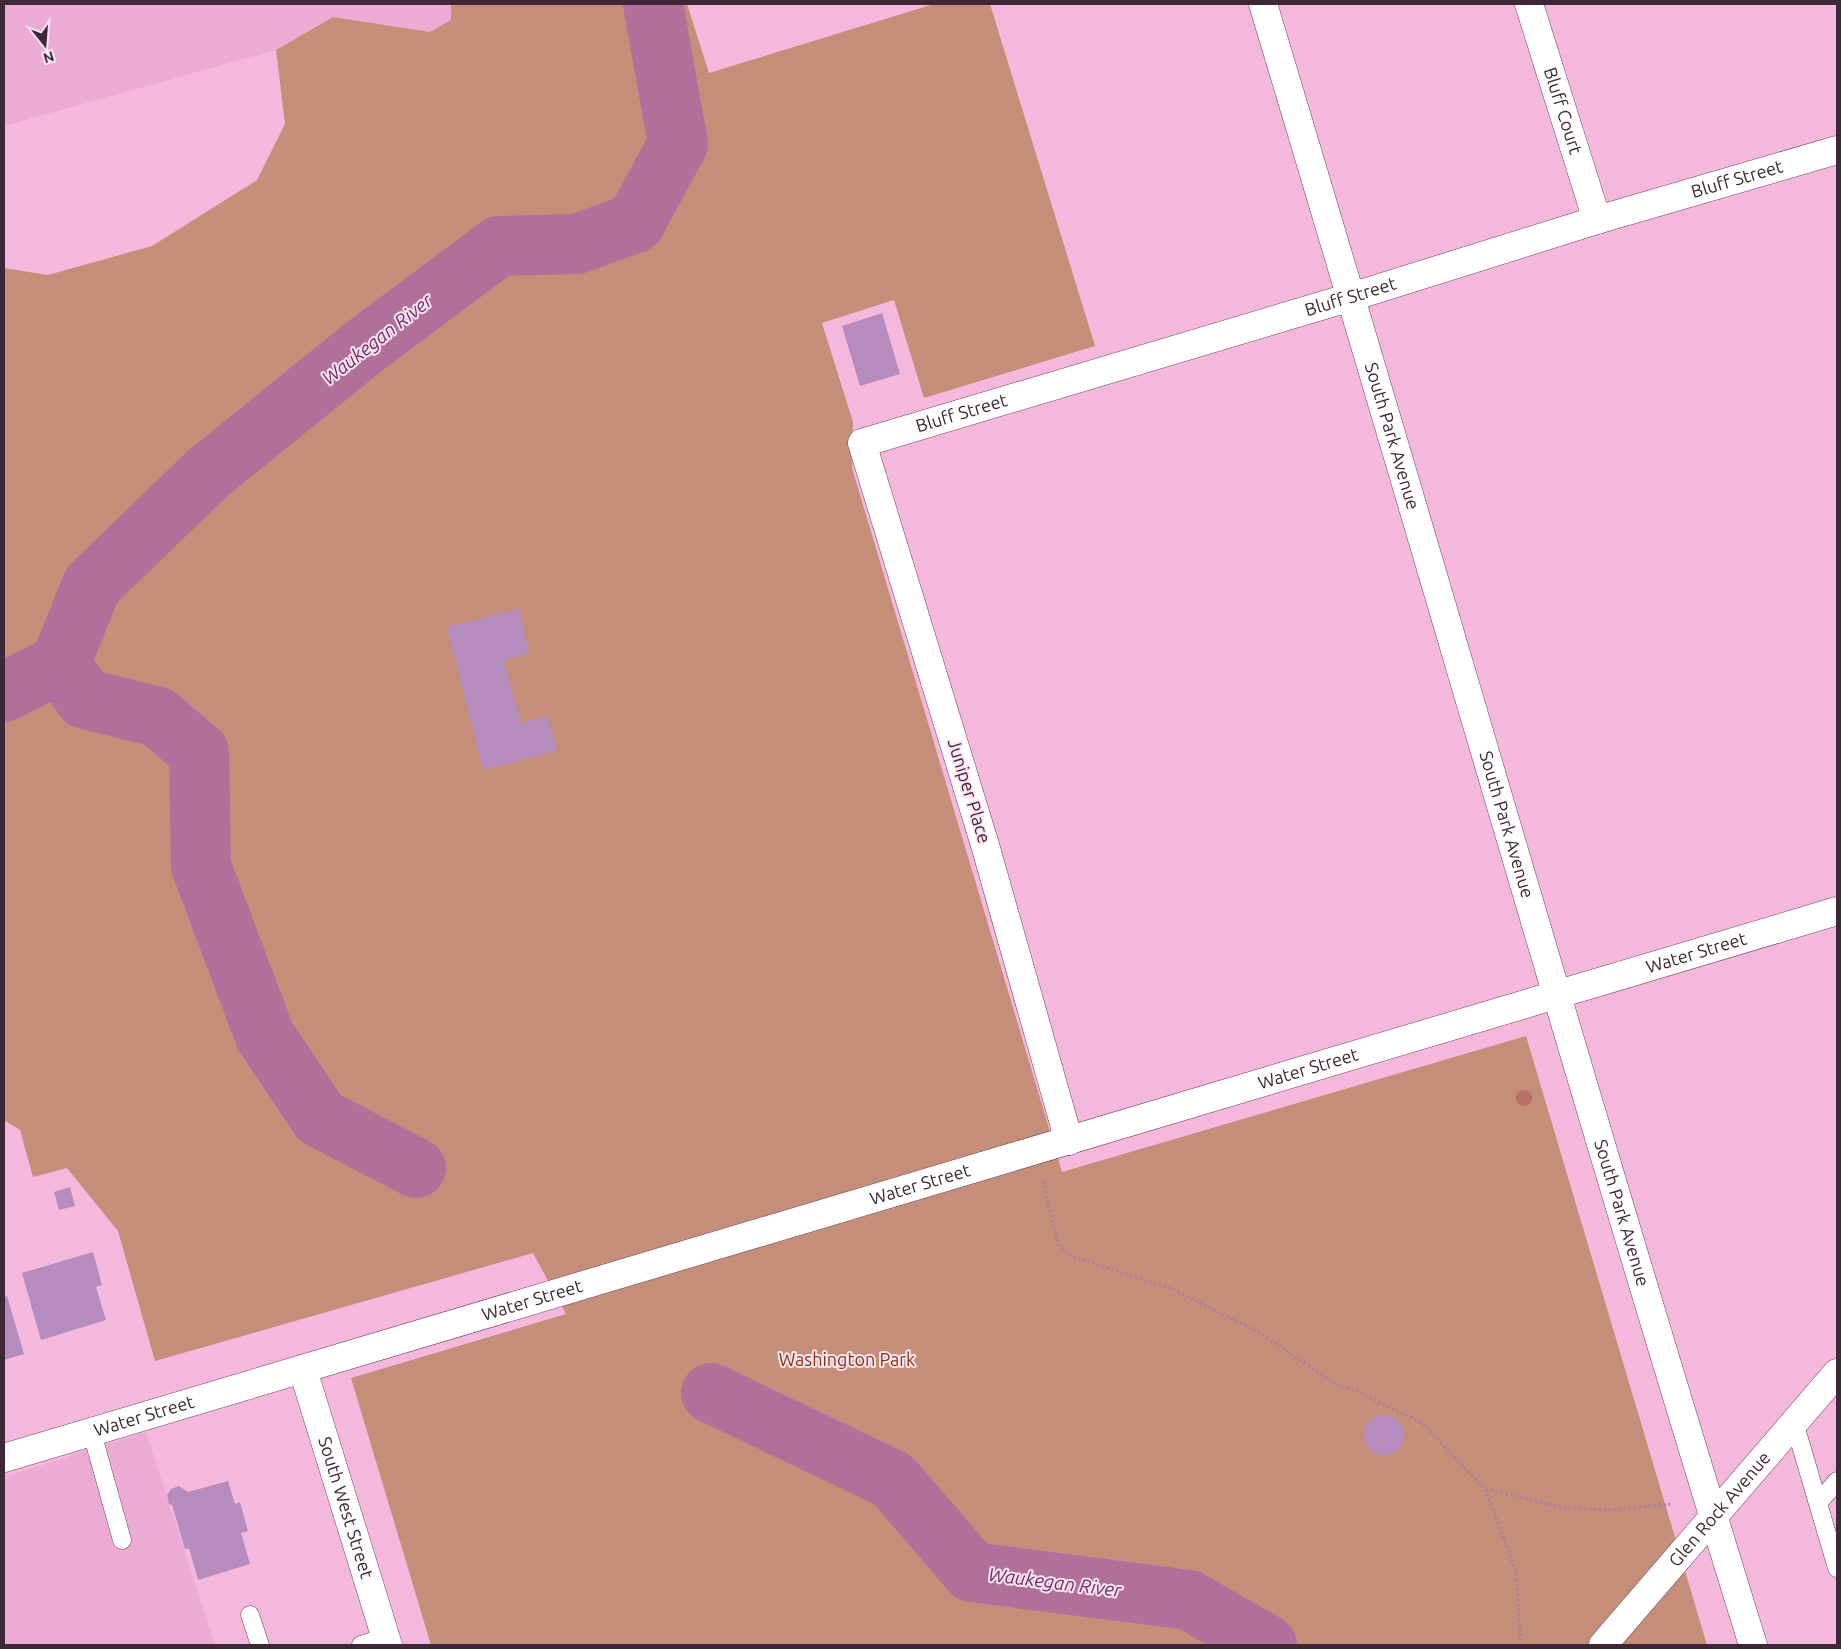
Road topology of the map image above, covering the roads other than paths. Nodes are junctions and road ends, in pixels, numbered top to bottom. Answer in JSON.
{"nodes":[{"id":1,"x":1263,"y":4,"type":"edge"},
{"id":2,"x":1529,"y":4,"type":"edge"},
{"id":3,"x":1837,"y":150,"type":"edge"},
{"id":4,"x":1596,"y":220,"type":"junction"},
{"id":5,"x":1351,"y":297,"type":"junction"},
{"id":6,"x":862,"y":444,"type":"joint"},
{"id":7,"x":1837,"y":911,"type":"edge"},
{"id":8,"x":1556,"y":995,"type":"junction"},
{"id":9,"x":1069,"y":1141,"type":"junction"},
{"id":10,"x":303,"y":1370,"type":"junction"},
{"id":11,"x":1837,"y":1373,"type":"edge"},
{"id":12,"x":1794,"y":1422,"type":"junction"},
{"id":13,"x":92,"y":1433,"type":"junction"},
{"id":14,"x":4,"y":1458,"type":"edge"},
{"id":15,"x":1837,"y":1481,"type":"edge"},
{"id":16,"x":1819,"y":1502,"type":"junction"},
{"id":17,"x":1714,"y":1514,"type":"junction"},
{"id":18,"x":122,"y":1540,"type":"dead end"},
{"id":19,"x":1837,"y":1568,"type":"edge"},
{"id":20,"x":250,"y":1615,"type":"dead end"},
{"id":21,"x":378,"y":1642,"type":"edge"},
{"id":22,"x":260,"y":1645,"type":"edge"},
{"id":23,"x":1602,"y":1645,"type":"edge"},
{"id":24,"x":1753,"y":1645,"type":"edge"}],
"edges":[{"from":1,"to":5,"type":"street","name":"South Park Avenue"},
{"from":2,"to":4,"type":"street","name":"Bluff Court"},
{"from":3,"to":4,"type":"street","name":"Bluff Street"},
{"from":4,"to":5,"type":"street","name":"Bluff Street"},
{"from":5,"to":6,"type":"street","name":"Bluff Street"},
{"from":5,"to":8,"type":"street","name":"South Park Avenue"},
{"from":6,"to":9,"type":"street","name":"Juniper Place"},
{"from":7,"to":8,"type":"street","name":"Water Street"},
{"from":8,"to":9,"type":"street","name":"Water Street"},
{"from":8,"to":17,"type":"street","name":"South Park Avenue"},
{"from":9,"to":10,"type":"street","name":"Water Street"},
{"from":10,"to":13,"type":"street","name":"Water Street"},
{"from":10,"to":21,"type":"street","name":"South West Street"},
{"from":11,"to":12,"type":"street","name":"Glen Rock Avenue"},
{"from":12,"to":16,"type":"lane"},
{"from":12,"to":17,"type":"street","name":"Glen Rock Avenue"},
{"from":13,"to":14,"type":"street","name":"Water Street"},
{"from":13,"to":18,"type":"lane"},
{"from":15,"to":16,"type":"lane"},
{"from":16,"to":19,"type":"lane"},
{"from":17,"to":23,"type":"street","name":"Glen Rock Avenue"},
{"from":17,"to":24,"type":"street","name":"South Park Avenue"},
{"from":20,"to":22,"type":"lane"}]}
